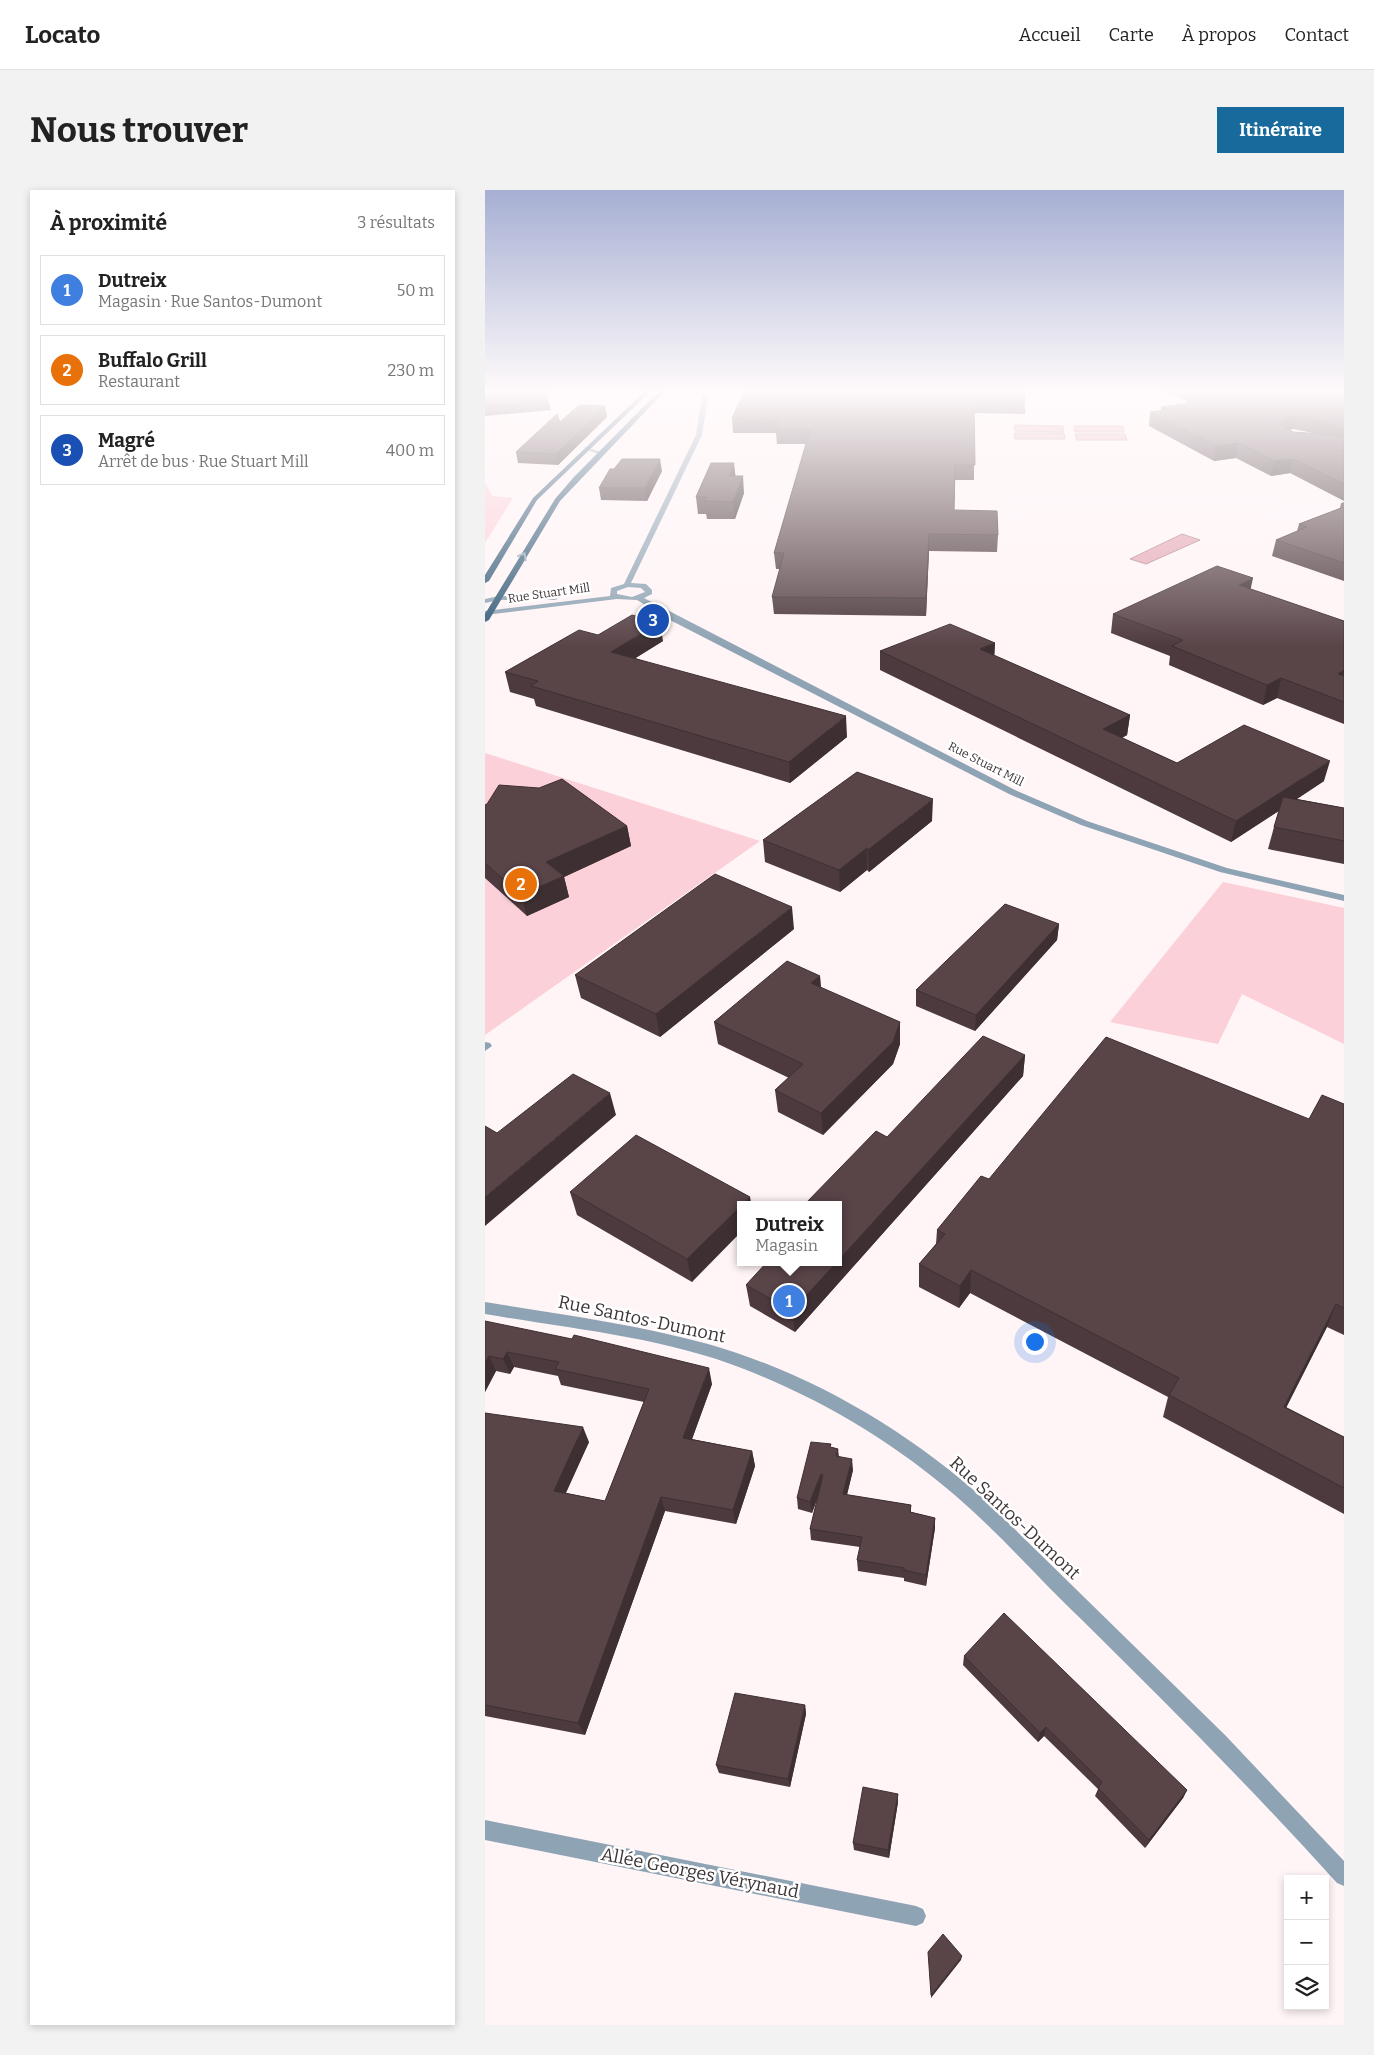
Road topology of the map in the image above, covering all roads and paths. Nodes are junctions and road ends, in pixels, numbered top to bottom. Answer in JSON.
{"nodes":[{"id":1,"x":559,"y":476,"type":"edge"},
{"id":2,"x":580,"y":476,"type":"edge"},
{"id":3,"x":679,"y":476,"type":"edge"},
{"id":4,"x":485,"y":581,"type":"edge"},
{"id":5,"x":627,"y":585,"type":"junction"},
{"id":6,"x":615,"y":593,"type":"junction"},
{"id":7,"x":499,"y":598,"type":"junction"},
{"id":8,"x":638,"y":598,"type":"junction"},
{"id":9,"x":485,"y":601,"type":"edge"},
{"id":10,"x":486,"y":616,"type":"edge"},
{"id":11,"x":1344,"y":898,"type":"edge"},
{"id":12,"x":485,"y":1308,"type":"edge"},
{"id":13,"x":485,"y":1830,"type":"edge"},
{"id":14,"x":1344,"y":1876,"type":"edge"},
{"id":15,"x":916,"y":1916,"type":"dead end"}],
"edges":[{"from":1,"to":4,"type":"main road"},
{"from":7,"to":2,"type":"main road","one_way":true},
{"from":3,"to":5,"type":"street"},
{"from":5,"to":6,"type":"street"},
{"from":5,"to":8,"type":"street"},
{"from":6,"to":7,"type":"street","name":"Rue Stuart Mill"},
{"from":6,"to":8,"type":"street"},
{"from":6,"to":10,"type":"street","name":"Rue Stuart Mill"},
{"from":7,"to":9,"type":"street","name":"Rue Stuart Mill"},
{"from":7,"to":10,"type":"main road"},
{"from":8,"to":11,"type":"street","name":"Rue Stuart Mill"},
{"from":12,"to":14,"type":"street","name":"Rue Santos-Dumont"},
{"from":13,"to":15,"type":"street","name":"Allée Georges Vérynaud"}]}
